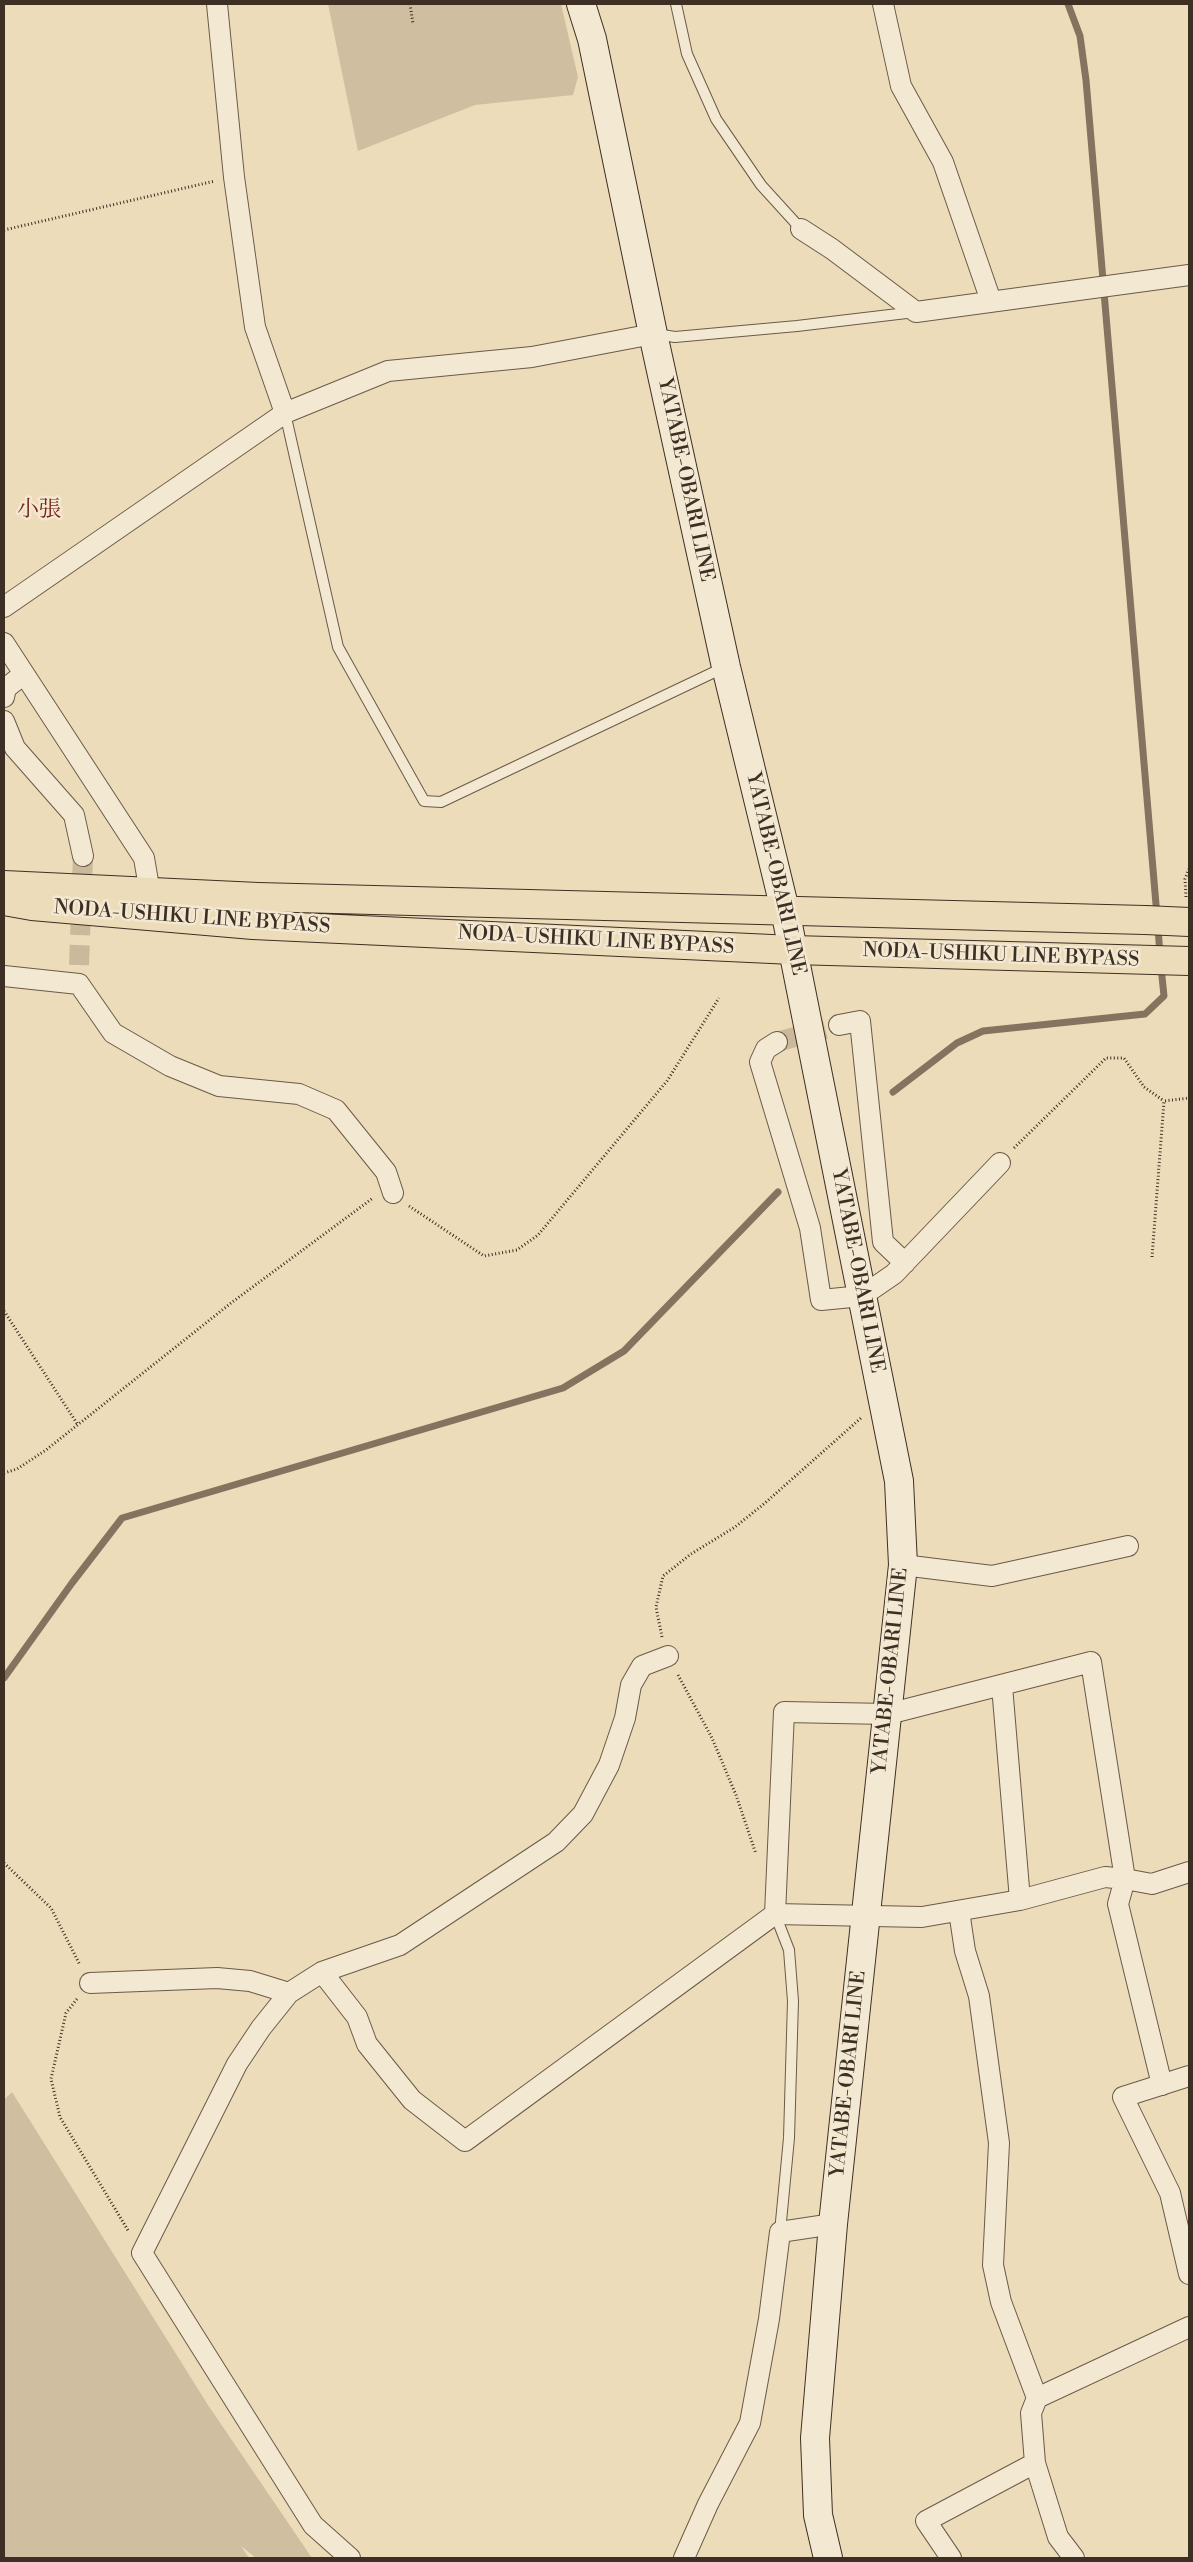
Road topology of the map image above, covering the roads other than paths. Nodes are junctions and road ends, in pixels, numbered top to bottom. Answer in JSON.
{"nodes":[{"id":1,"x":217,"y":4,"type":"edge"},
{"id":2,"x":581,"y":4,"type":"edge"},
{"id":3,"x":676,"y":4,"type":"edge"},
{"id":4,"x":883,"y":4,"type":"edge"},
{"id":5,"x":801,"y":229,"type":"joint"},
{"id":6,"x":1189,"y":275,"type":"edge"},
{"id":7,"x":991,"y":301,"type":"junction"},
{"id":8,"x":916,"y":312,"type":"junction"},
{"id":9,"x":653,"y":334,"type":"junction"},
{"id":10,"x":285,"y":413,"type":"junction"},
{"id":11,"x":4,"y":607,"type":"edge"},
{"id":12,"x":4,"y":643,"type":"edge"},
{"id":13,"x":726,"y":667,"type":"junction"},
{"id":14,"x":24,"y":674,"type":"junction"},
{"id":15,"x":4,"y":697,"type":"edge"},
{"id":16,"x":4,"y":722,"type":"edge"},
{"id":17,"x":83,"y":856,"type":"tunnel mouth"},
{"id":18,"x":4,"y":884,"type":"edge"},
{"id":19,"x":150,"y":893,"type":"junction"},
{"id":20,"x":4,"y":901,"type":"edge"},
{"id":21,"x":785,"y":910,"type":"junction"},
{"id":22,"x":1189,"y":922,"type":"edge"},
{"id":23,"x":793,"y":950,"type":"junction"},
{"id":24,"x":1189,"y":961,"type":"edge"},
{"id":25,"x":4,"y":976,"type":"edge"},
{"id":26,"x":839,"y":1026,"type":"tunnel mouth"},
{"id":27,"x":777,"y":1042,"type":"tunnel mouth"},
{"id":28,"x":1000,"y":1163,"type":"road end"},
{"id":29,"x":394,"y":1192,"type":"road end"},
{"id":30,"x":905,"y":1263,"type":"junction"},
{"id":31,"x":862,"y":1296,"type":"junction"},
{"id":32,"x":1128,"y":1546,"type":"dead end"},
{"id":33,"x":903,"y":1565,"type":"junction"},
{"id":34,"x":668,"y":1656,"type":"road end"},
{"id":35,"x":1002,"y":1686,"type":"junction"},
{"id":36,"x":888,"y":1714,"type":"junction"},
{"id":37,"x":1189,"y":1872,"type":"edge"},
{"id":38,"x":1125,"y":1879,"type":"junction"},
{"id":39,"x":1020,"y":1900,"type":"junction"},
{"id":40,"x":959,"y":1911,"type":"junction"},
{"id":41,"x":775,"y":1914,"type":"junction"},
{"id":42,"x":865,"y":1917,"type":"junction"},
{"id":43,"x":322,"y":1972,"type":"junction"},
{"id":44,"x":90,"y":1983,"type":"road end"},
{"id":45,"x":289,"y":1992,"type":"junction"},
{"id":46,"x":1189,"y":2076,"type":"edge"},
{"id":47,"x":1162,"y":2085,"type":"junction"},
{"id":48,"x":833,"y":2224,"type":"junction"},
{"id":49,"x":780,"y":2232,"type":"junction"},
{"id":50,"x":1189,"y":2274,"type":"edge"},
{"id":51,"x":1189,"y":2327,"type":"edge"},
{"id":52,"x":1037,"y":2398,"type":"junction"},
{"id":53,"x":1035,"y":2464,"type":"junction"},
{"id":54,"x":350,"y":2558,"type":"edge"},
{"id":55,"x":684,"y":2558,"type":"edge"},
{"id":56,"x":828,"y":2558,"type":"edge"},
{"id":57,"x":951,"y":2558,"type":"edge"},
{"id":58,"x":1074,"y":2558,"type":"edge"}],
"edges":[{"from":1,"to":10,"type":"street"},
{"from":2,"to":9,"type":"main road","name":"YATABE-OBARI LINE"},
{"from":3,"to":5,"type":"lane"},
{"from":4,"to":7,"type":"street"},
{"from":5,"to":8,"type":"street"},
{"from":6,"to":7,"type":"street"},
{"from":7,"to":8,"type":"street"},
{"from":8,"to":9,"type":"lane"},
{"from":9,"to":10,"type":"street"},
{"from":9,"to":13,"type":"main road","name":"YATABE-OBARI LINE"},
{"from":10,"to":11,"type":"street"},
{"from":10,"to":13,"type":"lane"},
{"from":12,"to":14,"type":"street"},
{"from":13,"to":21,"type":"main road","name":"YATABE-OBARI LINE"},
{"from":14,"to":15,"type":"street"},
{"from":14,"to":19,"type":"street"},
{"from":16,"to":17,"type":"street"},
{"from":18,"to":19,"type":"main road","name":"NODA-USHIKU LINE BYPASS"},
{"from":19,"to":21,"type":"main road","name":"NODA-USHIKU LINE BYPASS"},
{"from":20,"to":23,"type":"main road","name":"NODA-USHIKU LINE BYPASS"},
{"from":21,"to":22,"type":"main road","name":"NODA-USHIKU LINE BYPASS","bridge":true},
{"from":21,"to":23,"type":"main road","name":"YATABE-OBARI LINE"},
{"from":23,"to":24,"type":"main road","name":"NODA-USHIKU LINE BYPASS"},
{"from":23,"to":31,"type":"main road","name":"YATABE-OBARI LINE"},
{"from":25,"to":29,"type":"street"},
{"from":26,"to":30,"type":"street"},
{"from":27,"to":31,"type":"street"},
{"from":28,"to":30,"type":"street"},
{"from":30,"to":31,"type":"street"},
{"from":31,"to":33,"type":"main road","name":"YATABE-OBARI LINE"},
{"from":32,"to":33,"type":"street"},
{"from":33,"to":36,"type":"main road","name":"YATABE-OBARI LINE"},
{"from":34,"to":43,"type":"street"},
{"from":35,"to":36,"type":"street"},
{"from":35,"to":38,"type":"street"},
{"from":35,"to":39,"type":"street"},
{"from":36,"to":41,"type":"street"},
{"from":36,"to":42,"type":"main road","name":"YATABE-OBARI LINE"},
{"from":37,"to":38,"type":"street"},
{"from":38,"to":39,"type":"street"},
{"from":38,"to":47,"type":"street"},
{"from":39,"to":40,"type":"street"},
{"from":40,"to":42,"type":"street"},
{"from":40,"to":52,"type":"street"},
{"from":41,"to":42,"type":"street"},
{"from":41,"to":43,"type":"street"},
{"from":41,"to":49,"type":"lane"},
{"from":42,"to":48,"type":"main road","name":"YATABE-OBARI LINE"},
{"from":43,"to":45,"type":"street"},
{"from":44,"to":45,"type":"street"},
{"from":45,"to":54,"type":"street"},
{"from":46,"to":47,"type":"street"},
{"from":47,"to":50,"type":"street"},
{"from":48,"to":49,"type":"street"},
{"from":48,"to":56,"type":"main road","name":"YATABE-OBARI LINE"},
{"from":49,"to":55,"type":"street"},
{"from":51,"to":52,"type":"street"},
{"from":52,"to":53,"type":"street"},
{"from":53,"to":57,"type":"street"},
{"from":53,"to":58,"type":"street"}]}
